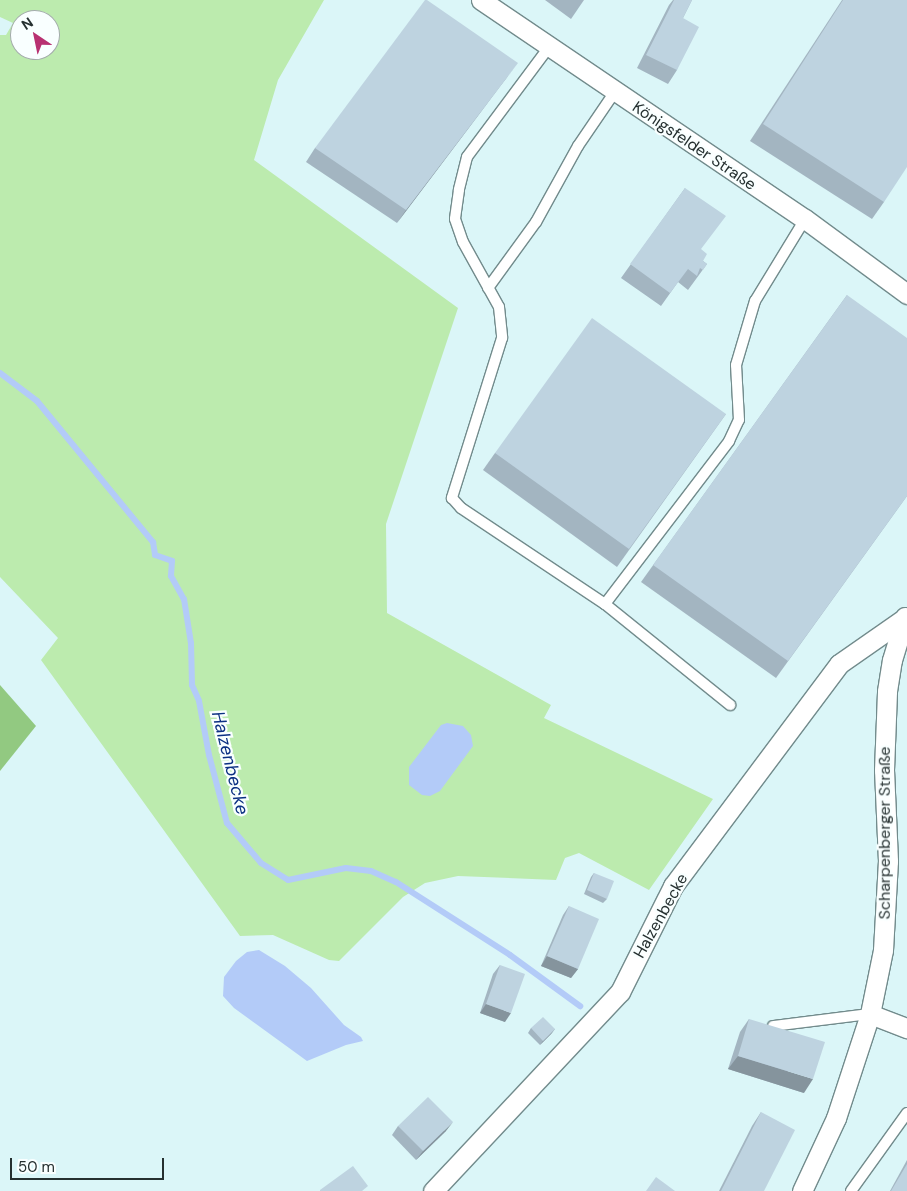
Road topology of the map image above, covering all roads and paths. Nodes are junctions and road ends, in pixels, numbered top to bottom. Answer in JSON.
{"nodes":[{"id":1,"x":481,"y":0,"type":"edge"},
{"id":2,"x":549,"y":46,"type":"junction"},
{"id":3,"x":614,"y":93,"type":"junction"},
{"id":4,"x":805,"y":219,"type":"junction"},
{"id":5,"x":488,"y":288,"type":"junction"},
{"id":6,"x":907,"y":294,"type":"edge"},
{"id":7,"x":605,"y":604,"type":"junction"},
{"id":8,"x":906,"y":616,"type":"edge"},
{"id":9,"x":730,"y":705,"type":"dead end"},
{"id":10,"x":870,"y":1014,"type":"junction"},
{"id":11,"x":773,"y":1026,"type":"edge"},
{"id":12,"x":907,"y":1028,"type":"edge"},
{"id":13,"x":907,"y":1114,"type":"edge"},
{"id":14,"x":434,"y":1191,"type":"edge"},
{"id":15,"x":802,"y":1191,"type":"edge"},
{"id":16,"x":851,"y":1191,"type":"edge"}],
"edges":[{"from":1,"to":2,"type":"street","name":"Königsfelder Straße"},
{"from":2,"to":3,"type":"street","name":"Königsfelder Straße"},
{"from":2,"to":5,"type":"lane"},
{"from":3,"to":4,"type":"street","name":"Königsfelder Straße"},
{"from":3,"to":5,"type":"lane"},
{"from":4,"to":6,"type":"street","name":"Königsfelder Straße"},
{"from":4,"to":7,"type":"lane"},
{"from":5,"to":7,"type":"lane"},
{"from":7,"to":9,"type":"lane"},
{"from":8,"to":10,"type":"street","name":"Scharpenberger Straße"},
{"from":8,"to":14,"type":"street","name":"Halzenbecke"},
{"from":10,"to":11,"type":"lane"},
{"from":10,"to":12,"type":"street"},
{"from":10,"to":15,"type":"street","name":"Scharpenberger Straße"},
{"from":13,"to":16,"type":"lane"}]}
